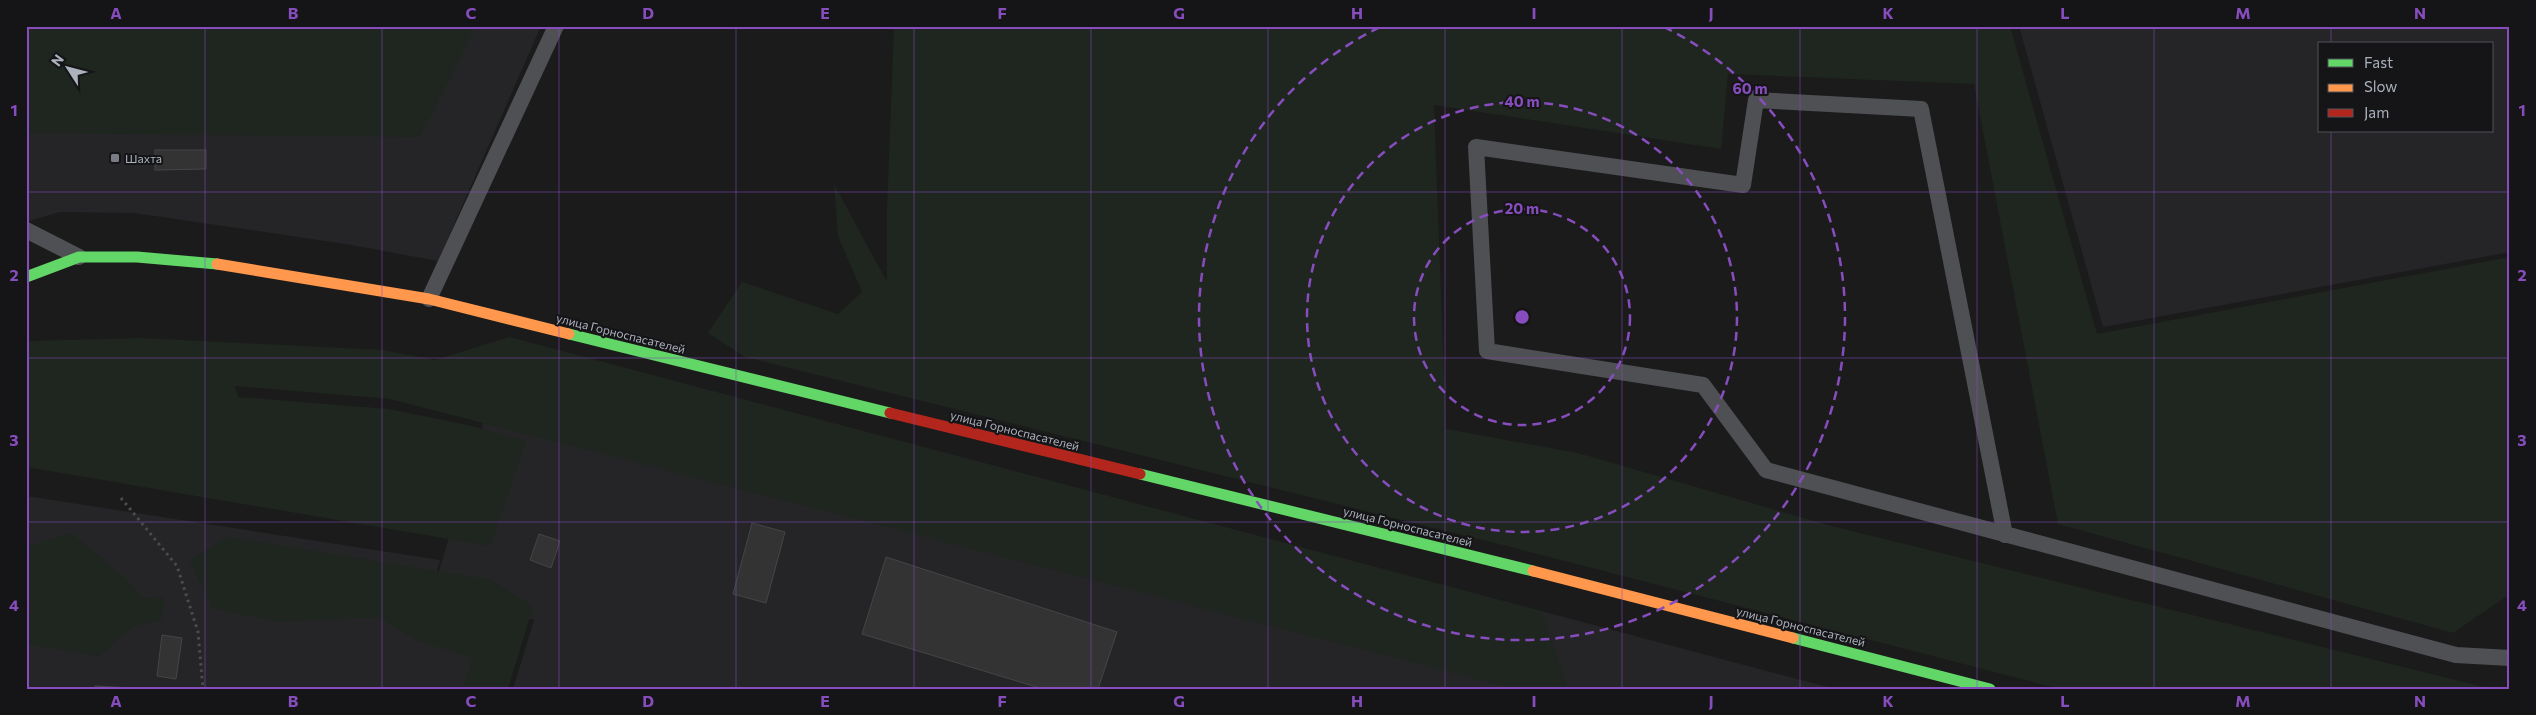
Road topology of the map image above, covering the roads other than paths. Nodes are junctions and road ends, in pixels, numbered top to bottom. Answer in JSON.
{"nodes":[{"id":1,"x":556,"y":26,"type":"edge"},
{"id":2,"x":26,"y":230,"type":"edge"},
{"id":3,"x":79,"y":257,"type":"junction"},
{"id":4,"x":26,"y":277,"type":"edge"},
{"id":5,"x":429,"y":299,"type":"junction"},
{"id":6,"x":2005,"y":536,"type":"junction"},
{"id":7,"x":2510,"y":658,"type":"edge"},
{"id":8,"x":1990,"y":689,"type":"edge"}],
"edges":[{"from":1,"to":5,"type":"lane"},
{"from":2,"to":3,"type":"lane"},
{"from":3,"to":4,"type":"street","name":"улица Горноспасателей"},
{"from":3,"to":5,"type":"street","name":"улица Горноспасателей"},
{"from":5,"to":8,"type":"street","name":"улица Горноспасателей"},
{"from":6,"to":6,"type":"lane"},
{"from":6,"to":7,"type":"lane"}]}
